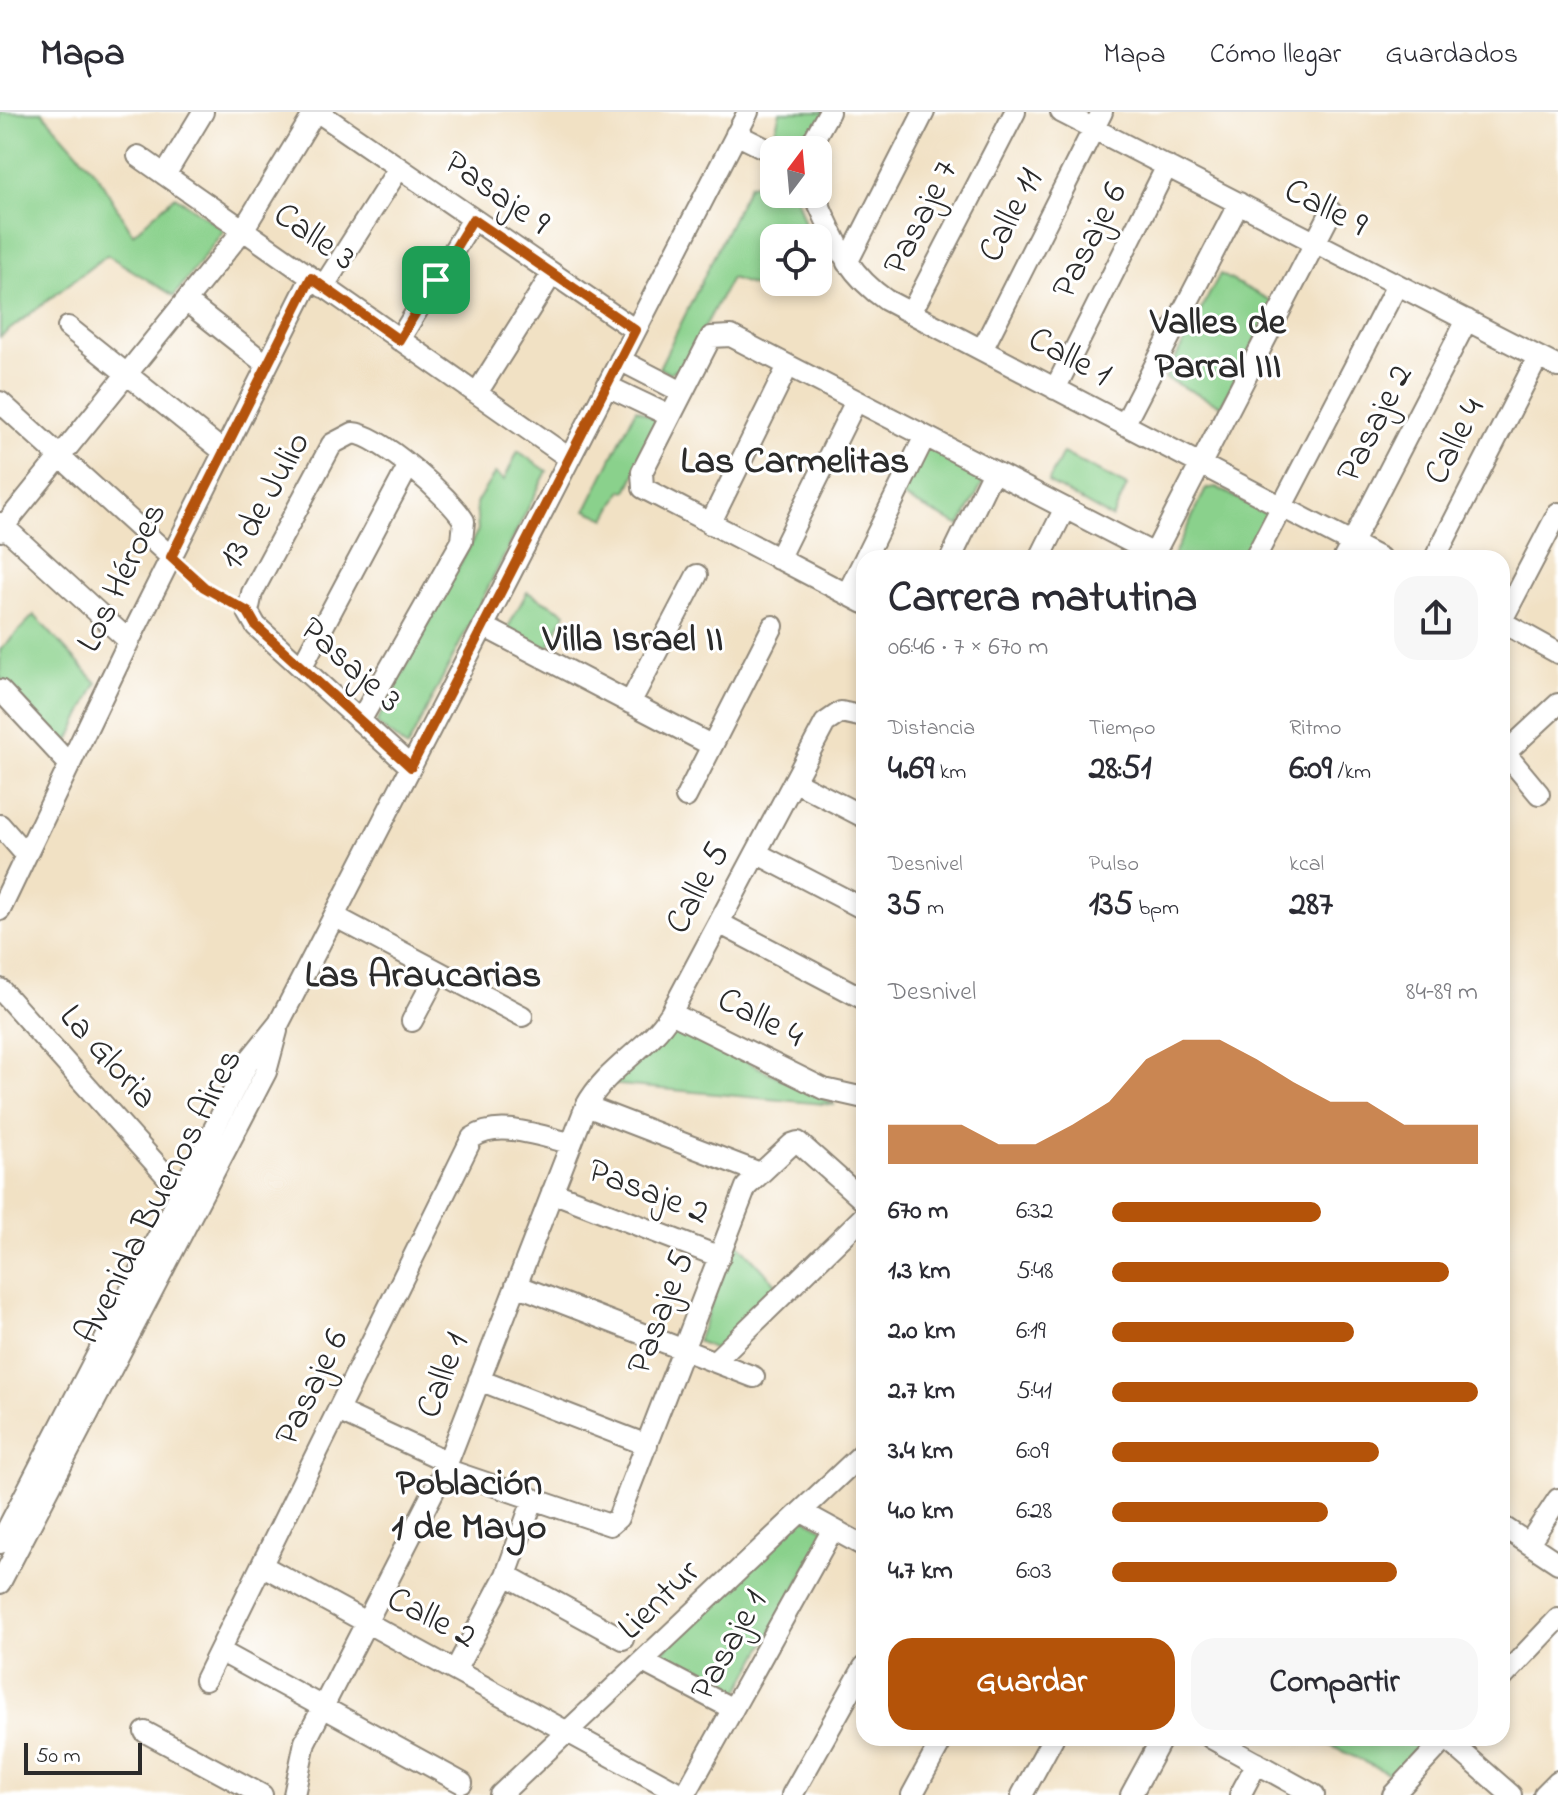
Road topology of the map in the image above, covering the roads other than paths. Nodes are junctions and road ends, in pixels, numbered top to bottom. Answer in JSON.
{"nodes":[{"id":1,"x":203,"y":112,"type":"edge"},
{"id":2,"x":316,"y":112,"type":"edge"},
{"id":3,"x":748,"y":112,"type":"edge"},
{"id":4,"x":829,"y":112,"type":"edge"},
{"id":5,"x":924,"y":112,"type":"edge"},
{"id":6,"x":1015,"y":112,"type":"edge"},
{"id":7,"x":1061,"y":112,"type":"edge"},
{"id":8,"x":1098,"y":120,"type":"edge"},
{"id":9,"x":736,"y":134,"type":"junction"},
{"id":10,"x":816,"y":136,"type":"edge"},
{"id":11,"x":760,"y":146,"type":"edge"},
{"id":12,"x":138,"y":156,"type":"dead end"},
{"id":13,"x":1167,"y":166,"type":"junction"},
{"id":14,"x":399,"y":168,"type":"junction"},
{"id":15,"x":165,"y":175,"type":"junction"},
{"id":16,"x":1239,"y":203,"type":"junction"},
{"id":17,"x":821,"y":208,"type":"edge"},
{"id":18,"x":1331,"y":212,"type":"dead end"},
{"id":19,"x":473,"y":219,"type":"junction"},
{"id":20,"x":243,"y":230,"type":"junction"},
{"id":21,"x":1315,"y":243,"type":"junction"},
{"id":22,"x":847,"y":263,"type":"junction"},
{"id":23,"x":552,"y":274,"type":"junction"},
{"id":24,"x":317,"y":282,"type":"junction"},
{"id":25,"x":1397,"y":285,"type":"junction"},
{"id":26,"x":186,"y":301,"type":"junction"},
{"id":27,"x":911,"y":313,"type":"junction"},
{"id":28,"x":1467,"y":320,"type":"junction"},
{"id":29,"x":68,"y":327,"type":"dead end"},
{"id":30,"x":635,"y":330,"type":"junction"},
{"id":31,"x":399,"y":340,"type":"junction"},
{"id":32,"x":982,"y":350,"type":"junction"},
{"id":33,"x":1538,"y":357,"type":"junction"},
{"id":34,"x":620,"y":360,"type":"junction"},
{"id":35,"x":267,"y":365,"type":"junction"},
{"id":36,"x":788,"y":366,"type":"junction"},
{"id":37,"x":1558,"y":367,"type":"edge"},
{"id":38,"x":126,"y":373,"type":"junction"},
{"id":39,"x":607,"y":386,"type":"junction"},
{"id":40,"x":1055,"y":389,"type":"junction"},
{"id":41,"x":682,"y":392,"type":"junction"},
{"id":42,"x":477,"y":393,"type":"junction"},
{"id":43,"x":856,"y":401,"type":"junction"},
{"id":44,"x":0,"y":402,"type":"edge"},
{"id":45,"x":670,"y":416,"type":"junction"},
{"id":46,"x":1124,"y":425,"type":"junction"},
{"id":47,"x":925,"y":436,"type":"junction"},
{"id":48,"x":224,"y":452,"type":"junction"},
{"id":49,"x":61,"y":455,"type":"junction"},
{"id":50,"x":569,"y":458,"type":"junction"},
{"id":51,"x":1200,"y":465,"type":"junction"},
{"id":52,"x":408,"y":467,"type":"junction"},
{"id":53,"x":993,"y":471,"type":"junction"},
{"id":54,"x":1282,"y":507,"type":"junction"},
{"id":55,"x":1065,"y":508,"type":"junction"},
{"id":56,"x":1558,"y":513,"type":"edge"},
{"id":57,"x":710,"y":524,"type":"junction"},
{"id":58,"x":1,"y":527,"type":"edge"},
{"id":59,"x":868,"y":550,"type":"edge"},
{"id":60,"x":955,"y":550,"type":"edge"},
{"id":61,"x":1044,"y":550,"type":"edge"},
{"id":62,"x":1142,"y":550,"type":"edge"},
{"id":63,"x":1156,"y":550,"type":"edge"},
{"id":64,"x":1259,"y":550,"type":"edge"},
{"id":65,"x":1346,"y":550,"type":"edge"},
{"id":66,"x":1349,"y":550,"type":"edge"},
{"id":67,"x":1439,"y":550,"type":"edge"},
{"id":68,"x":171,"y":557,"type":"junction"},
{"id":69,"x":778,"y":559,"type":"junction"},
{"id":70,"x":697,"y":575,"type":"dead end"},
{"id":71,"x":856,"y":599,"type":"edge"},
{"id":72,"x":1510,"y":606,"type":"edge"},
{"id":73,"x":248,"y":612,"type":"joint"},
{"id":74,"x":483,"y":626,"type":"junction"},
{"id":75,"x":773,"y":626,"type":"dead end"},
{"id":76,"x":1510,"y":626,"type":"edge"},
{"id":77,"x":129,"y":641,"type":"junction"},
{"id":78,"x":1558,"y":653,"type":"edge"},
{"id":79,"x":302,"y":666,"type":"junction"},
{"id":80,"x":0,"y":690,"type":"edge"},
{"id":81,"x":630,"y":703,"type":"junction"},
{"id":82,"x":1558,"y":704,"type":"edge"},
{"id":83,"x":856,"y":714,"type":"edge"},
{"id":84,"x":360,"y":721,"type":"junction"},
{"id":85,"x":711,"y":745,"type":"junction"},
{"id":86,"x":1510,"y":745,"type":"edge"},
{"id":87,"x":1510,"y":759,"type":"edge"},
{"id":88,"x":70,"y":765,"type":"junction"},
{"id":89,"x":411,"y":767,"type":"junction"},
{"id":90,"x":794,"y":781,"type":"junction"},
{"id":91,"x":1539,"y":794,"type":"dead end"},
{"id":92,"x":686,"y":797,"type":"dead end"},
{"id":93,"x":856,"y":813,"type":"edge"},
{"id":94,"x":0,"y":825,"type":"edge"},
{"id":95,"x":756,"y":853,"type":"junction"},
{"id":96,"x":26,"y":855,"type":"junction"},
{"id":97,"x":856,"y":905,"type":"edge"},
{"id":98,"x":0,"y":910,"type":"edge"},
{"id":99,"x":334,"y":916,"type":"junction"},
{"id":100,"x":719,"y":923,"type":"junction"},
{"id":101,"x":438,"y":972,"type":"junction"},
{"id":102,"x":0,"y":989,"type":"edge"},
{"id":103,"x":856,"y":995,"type":"edge"},
{"id":104,"x":671,"y":1013,"type":"junction"},
{"id":105,"x":522,"y":1016,"type":"dead end"},
{"id":106,"x":412,"y":1021,"type":"dead end"},
{"id":107,"x":279,"y":1023,"type":"junction"},
{"id":108,"x":856,"y":1096,"type":"edge"},
{"id":109,"x":586,"y":1106,"type":"junction"},
{"id":110,"x":571,"y":1143,"type":"junction"},
{"id":111,"x":760,"y":1173,"type":"junction"},
{"id":112,"x":180,"y":1191,"type":"junction"},
{"id":113,"x":552,"y":1192,"type":"junction"},
{"id":114,"x":856,"y":1194,"type":"edge"},
{"id":115,"x":196,"y":1209,"type":"junction"},
{"id":116,"x":856,"y":1224,"type":"edge"},
{"id":117,"x":720,"y":1257,"type":"junction"},
{"id":118,"x":516,"y":1285,"type":"junction"},
{"id":119,"x":683,"y":1349,"type":"junction"},
{"id":120,"x":715,"y":1361,"type":"junction"},
{"id":121,"x":754,"y":1377,"type":"dead end"},
{"id":122,"x":479,"y":1380,"type":"junction"},
{"id":123,"x":340,"y":1412,"type":"junction"},
{"id":124,"x":647,"y":1445,"type":"junction"},
{"id":125,"x":856,"y":1460,"type":"edge"},
{"id":126,"x":446,"y":1466,"type":"junction"},
{"id":127,"x":1558,"y":1499,"type":"edge"},
{"id":128,"x":533,"y":1500,"type":"junction"},
{"id":129,"x":802,"y":1512,"type":"junction"},
{"id":130,"x":833,"y":1529,"type":"junction"},
{"id":131,"x":1510,"y":1531,"type":"edge"},
{"id":132,"x":856,"y":1542,"type":"edge"},
{"id":133,"x":0,"y":1543,"type":"edge"},
{"id":134,"x":1529,"y":1543,"type":"junction"},
{"id":135,"x":1558,"y":1563,"type":"edge"},
{"id":136,"x":263,"y":1566,"type":"junction"},
{"id":137,"x":506,"y":1575,"type":"junction"},
{"id":138,"x":0,"y":1583,"type":"edge"},
{"id":139,"x":1558,"y":1619,"type":"edge"},
{"id":140,"x":366,"y":1625,"type":"junction"},
{"id":141,"x":623,"y":1639,"type":"dead end"},
{"id":142,"x":220,"y":1651,"type":"junction"},
{"id":143,"x":645,"y":1663,"type":"junction"},
{"id":144,"x":456,"y":1669,"type":"junction"},
{"id":145,"x":1510,"y":1670,"type":"edge"},
{"id":146,"x":205,"y":1680,"type":"dead end"},
{"id":147,"x":856,"y":1681,"type":"edge"},
{"id":148,"x":324,"y":1708,"type":"junction"},
{"id":149,"x":733,"y":1709,"type":"junction"},
{"id":150,"x":570,"y":1731,"type":"junction"},
{"id":151,"x":145,"y":1732,"type":"dead end"},
{"id":152,"x":939,"y":1746,"type":"edge"},
{"id":153,"x":1049,"y":1746,"type":"edge"},
{"id":154,"x":1158,"y":1746,"type":"edge"},
{"id":155,"x":1226,"y":1746,"type":"edge"},
{"id":156,"x":1439,"y":1746,"type":"edge"},
{"id":157,"x":1455,"y":1746,"type":"edge"},
{"id":158,"x":1257,"y":1763,"type":"junction"},
{"id":159,"x":1558,"y":1781,"type":"edge"},
{"id":160,"x":462,"y":1783,"type":"dead end"},
{"id":161,"x":262,"y":1795,"type":"edge"},
{"id":162,"x":294,"y":1795,"type":"edge"},
{"id":163,"x":500,"y":1795,"type":"edge"},
{"id":164,"x":684,"y":1795,"type":"edge"},
{"id":165,"x":792,"y":1795,"type":"edge"},
{"id":166,"x":912,"y":1795,"type":"edge"},
{"id":167,"x":1022,"y":1795,"type":"edge"},
{"id":168,"x":1131,"y":1795,"type":"edge"},
{"id":169,"x":1240,"y":1795,"type":"edge"},
{"id":170,"x":1314,"y":1795,"type":"edge"},
{"id":171,"x":1393,"y":1795,"type":"edge"},
{"id":172,"x":1511,"y":1795,"type":"edge"},
{"id":173,"x":1544,"y":1795,"type":"edge"}],
"edges":[{"from":1,"to":15,"type":"street"},
{"from":2,"to":14,"type":"street","name":"Pasaje 9"},
{"from":2,"to":20,"type":"street"},
{"from":3,"to":9,"type":"street"},
{"from":4,"to":10,"type":"street"},
{"from":5,"to":22,"type":"street"},
{"from":6,"to":27,"type":"street","name":"Pasaje 7"},
{"from":7,"to":8,"type":"street","name":"Calle 9"},
{"from":8,"to":13,"type":"street","name":"Calle 9"},
{"from":8,"to":32,"type":"street","name":"Calle 11"},
{"from":9,"to":11,"type":"street"},
{"from":9,"to":30,"type":"street"},
{"from":12,"to":15,"type":"street","name":"Calle 3"},
{"from":13,"to":16,"type":"street","name":"Calle 9"},
{"from":13,"to":40,"type":"street","name":"Pasaje 6"},
{"from":14,"to":19,"type":"street","name":"Pasaje 9"},
{"from":14,"to":24,"type":"street","name":"Los Héroes"},
{"from":15,"to":20,"type":"street","name":"Calle 3"},
{"from":16,"to":21,"type":"street","name":"Calle 9"},
{"from":16,"to":46,"type":"street"},
{"from":17,"to":22,"type":"street","name":"Calle 1"},
{"from":18,"to":21,"type":"street"},
{"from":19,"to":23,"type":"street","name":"Pasaje 9"},
{"from":19,"to":31,"type":"street"},
{"from":20,"to":24,"type":"street","name":"Calle 3"},
{"from":20,"to":26,"type":"street"},
{"from":21,"to":25,"type":"street","name":"Calle 9"},
{"from":21,"to":51,"type":"street"},
{"from":22,"to":27,"type":"street","name":"Calle 1"},
{"from":23,"to":30,"type":"street","name":"Pasaje 9"},
{"from":23,"to":42,"type":"street"},
{"from":24,"to":31,"type":"street","name":"Calle 3"},
{"from":24,"to":35,"type":"street","name":"Los Héroes"},
{"from":25,"to":28,"type":"street","name":"Calle 9"},
{"from":25,"to":54,"type":"street"},
{"from":26,"to":35,"type":"street"},
{"from":26,"to":38,"type":"street"},
{"from":27,"to":32,"type":"street","name":"Calle 1"},
{"from":28,"to":33,"type":"street","name":"Calle 9"},
{"from":28,"to":66,"type":"street","name":"Pasaje 2"},
{"from":29,"to":38,"type":"street"},
{"from":30,"to":34,"type":"street"},
{"from":31,"to":42,"type":"street","name":"Calle 3"},
{"from":32,"to":40,"type":"street","name":"Calle 1"},
{"from":33,"to":37,"type":"street","name":"Calle 9"},
{"from":33,"to":67,"type":"street","name":"Calle 4"},
{"from":34,"to":39,"type":"street"},
{"from":34,"to":41,"type":"street"},
{"from":35,"to":48,"type":"street","name":"Los Héroes"},
{"from":36,"to":41,"type":"street"},
{"from":36,"to":43,"type":"street"},
{"from":36,"to":57,"type":"street"},
{"from":38,"to":48,"type":"street"},
{"from":38,"to":49,"type":"street"},
{"from":39,"to":45,"type":"street"},
{"from":39,"to":50,"type":"street"},
{"from":40,"to":46,"type":"street","name":"Calle 1"},
{"from":41,"to":45,"type":"street"},
{"from":42,"to":50,"type":"street","name":"Calle 3"},
{"from":43,"to":47,"type":"street"},
{"from":43,"to":69,"type":"street"},
{"from":44,"to":49,"type":"street"},
{"from":45,"to":57,"type":"street"},
{"from":46,"to":51,"type":"street","name":"Calle 1"},
{"from":47,"to":53,"type":"street"},
{"from":47,"to":59,"type":"street"},
{"from":48,"to":68,"type":"street","name":"Los Héroes"},
{"from":49,"to":58,"type":"street"},
{"from":49,"to":68,"type":"street"},
{"from":50,"to":74,"type":"street"},
{"from":51,"to":54,"type":"street","name":"Calle 1"},
{"from":51,"to":63,"type":"street"},
{"from":52,"to":73,"type":"street","name":"13 de Julio"},
{"from":52,"to":79,"type":"street"},
{"from":52,"to":84,"type":"street"},
{"from":53,"to":55,"type":"street"},
{"from":53,"to":60,"type":"street"},
{"from":54,"to":64,"type":"street"},
{"from":54,"to":65,"type":"street","name":"Calle 1"},
{"from":55,"to":61,"type":"street"},
{"from":55,"to":62,"type":"street"},
{"from":56,"to":72,"type":"street"},
{"from":57,"to":69,"type":"street"},
{"from":58,"to":77,"type":"street"},
{"from":68,"to":77,"type":"street","name":"Los Héroes"},
{"from":69,"to":71,"type":"street"},
{"from":70,"to":81,"type":"street"},
{"from":73,"to":79,"type":"street","name":"Pasaje 3"},
{"from":74,"to":81,"type":"street"},
{"from":74,"to":89,"type":"street"},
{"from":75,"to":85,"type":"street"},
{"from":76,"to":78,"type":"street"},
{"from":77,"to":88,"type":"street","name":"Los Héroes"},
{"from":79,"to":84,"type":"street","name":"Pasaje 3"},
{"from":80,"to":88,"type":"street"},
{"from":81,"to":85,"type":"street"},
{"from":82,"to":86,"type":"street"},
{"from":83,"to":90,"type":"street","name":"Calle 5"},
{"from":84,"to":89,"type":"street","name":"Pasaje 3"},
{"from":85,"to":92,"type":"street"},
{"from":87,"to":91,"type":"street"},
{"from":88,"to":96,"type":"street","name":"Los Héroes"},
{"from":89,"to":99,"type":"street"},
{"from":90,"to":93,"type":"street"},
{"from":90,"to":95,"type":"street","name":"Calle 5"},
{"from":94,"to":96,"type":"street"},
{"from":95,"to":97,"type":"street"},
{"from":95,"to":100,"type":"street","name":"Calle 5"},
{"from":96,"to":98,"type":"street","name":"Los Héroes"},
{"from":99,"to":101,"type":"street"},
{"from":99,"to":107,"type":"street"},
{"from":100,"to":103,"type":"street"},
{"from":100,"to":104,"type":"street","name":"Calle 5"},
{"from":101,"to":105,"type":"street"},
{"from":101,"to":106,"type":"street"},
{"from":102,"to":112,"type":"street","name":"La Gloria"},
{"from":104,"to":108,"type":"street","name":"Calle 4"},
{"from":104,"to":109,"type":"street","name":"Calle 5"},
{"from":107,"to":112,"type":"street","name":"Avenida Buenos Aires"},
{"from":107,"to":115,"type":"street","name":"Avenida Buenos Aires"},
{"from":109,"to":110,"type":"street","name":"Calle 1"},
{"from":109,"to":111,"type":"street"},
{"from":110,"to":113,"type":"street","name":"Calle 1"},
{"from":110,"to":123,"type":"street","name":"Pasaje 6"},
{"from":111,"to":114,"type":"street","name":"Pasaje 5"},
{"from":111,"to":117,"type":"street","name":"Pasaje 5"},
{"from":112,"to":115,"type":"street","name":"La Gloria"},
{"from":112,"to":133,"type":"street","name":"Avenida Buenos Aires"},
{"from":113,"to":117,"type":"street","name":"Pasaje 2"},
{"from":113,"to":118,"type":"street","name":"Calle 1"},
{"from":115,"to":138,"type":"street","name":"Avenida Buenos Aires"},
{"from":116,"to":120,"type":"street"},
{"from":117,"to":119,"type":"street","name":"Pasaje 5"},
{"from":118,"to":119,"type":"street"},
{"from":118,"to":122,"type":"street","name":"Calle 1"},
{"from":119,"to":120,"type":"street"},
{"from":119,"to":124,"type":"street","name":"Pasaje 5"},
{"from":120,"to":121,"type":"street"},
{"from":122,"to":124,"type":"street"},
{"from":122,"to":126,"type":"street","name":"Calle 1"},
{"from":123,"to":126,"type":"street"},
{"from":123,"to":136,"type":"street","name":"Pasaje 6"},
{"from":124,"to":128,"type":"street","name":"Pasaje 5"},
{"from":125,"to":129,"type":"street","name":"Lientur"},
{"from":126,"to":128,"type":"street"},
{"from":126,"to":140,"type":"street","name":"Calle 1"},
{"from":127,"to":134,"type":"street"},
{"from":128,"to":137,"type":"street"},
{"from":129,"to":130,"type":"street"},
{"from":129,"to":143,"type":"street","name":"Lientur"},
{"from":130,"to":132,"type":"street"},
{"from":130,"to":149,"type":"street","name":"Pasaje 1"},
{"from":131,"to":134,"type":"street"},
{"from":134,"to":135,"type":"street"},
{"from":136,"to":140,"type":"street","name":"Calle 2"},
{"from":136,"to":142,"type":"street","name":"Pasaje 6"},
{"from":137,"to":141,"type":"street"},
{"from":137,"to":144,"type":"street"},
{"from":139,"to":145,"type":"street"},
{"from":140,"to":144,"type":"street","name":"Calle 2"},
{"from":140,"to":148,"type":"street","name":"Calle 1"},
{"from":142,"to":146,"type":"street","name":"Pasaje 6"},
{"from":142,"to":148,"type":"street"},
{"from":143,"to":149,"type":"street"},
{"from":143,"to":150,"type":"street","name":"Lientur"},
{"from":144,"to":150,"type":"street","name":"Calle 2"},
{"from":147,"to":165,"type":"street"},
{"from":148,"to":160,"type":"street"},
{"from":148,"to":162,"type":"street","name":"Calle 1"},
{"from":149,"to":164,"type":"street","name":"Pasaje 1"},
{"from":150,"to":163,"type":"street","name":"Lientur"},
{"from":150,"to":164,"type":"street","name":"Calle 2"},
{"from":151,"to":161,"type":"street"},
{"from":152,"to":166,"type":"street"},
{"from":153,"to":167,"type":"street"},
{"from":154,"to":168,"type":"street"},
{"from":155,"to":158,"type":"street"},
{"from":156,"to":171,"type":"street"},
{"from":157,"to":172,"type":"street"},
{"from":158,"to":169,"type":"street"},
{"from":158,"to":170,"type":"street"},
{"from":159,"to":173,"type":"street"}]}
